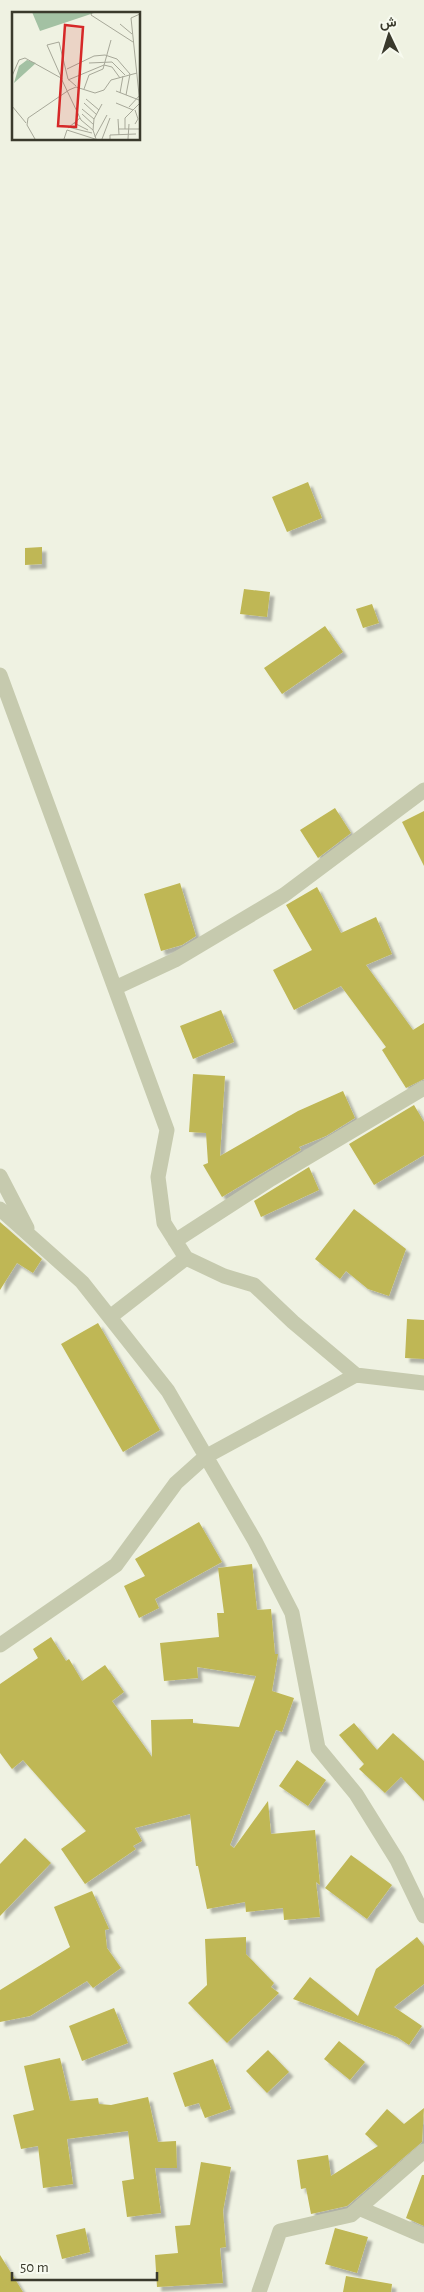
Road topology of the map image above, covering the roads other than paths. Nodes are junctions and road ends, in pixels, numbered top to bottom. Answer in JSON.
{"nodes":[{"id":1,"x":0,"y":675,"type":"edge"},
{"id":2,"x":424,"y":790,"type":"edge"},
{"id":3,"x":115,"y":988,"type":"junction"},
{"id":4,"x":424,"y":1088,"type":"edge"},
{"id":5,"x":0,"y":1176,"type":"edge"},
{"id":6,"x":0,"y":1209,"type":"edge"},
{"id":7,"x":31,"y":1236,"type":"junction"},
{"id":8,"x":176,"y":1241,"type":"junction"},
{"id":9,"x":186,"y":1258,"type":"junction"},
{"id":10,"x":110,"y":1317,"type":"junction"},
{"id":11,"x":356,"y":1375,"type":"junction"},
{"id":12,"x":424,"y":1383,"type":"edge"},
{"id":13,"x":205,"y":1457,"type":"junction"},
{"id":14,"x":0,"y":1645,"type":"edge"},
{"id":15,"x":424,"y":1916,"type":"edge"},
{"id":16,"x":424,"y":2151,"type":"edge"},
{"id":17,"x":359,"y":2208,"type":"junction"},
{"id":18,"x":424,"y":2236,"type":"edge"},
{"id":19,"x":259,"y":2292,"type":"edge"}],
"edges":[{"from":1,"to":3,"type":"street"},
{"from":2,"to":3,"type":"street"},
{"from":3,"to":8,"type":"street"},
{"from":4,"to":8,"type":"street"},
{"from":5,"to":7,"type":"street"},
{"from":6,"to":7,"type":"street"},
{"from":7,"to":10,"type":"street"},
{"from":8,"to":9,"type":"street"},
{"from":9,"to":10,"type":"street"},
{"from":9,"to":11,"type":"street"},
{"from":10,"to":13,"type":"street"},
{"from":11,"to":12,"type":"street"},
{"from":11,"to":13,"type":"street"},
{"from":13,"to":14,"type":"street"},
{"from":13,"to":15,"type":"street"},
{"from":16,"to":17,"type":"street"},
{"from":17,"to":18,"type":"street"},
{"from":17,"to":19,"type":"street"}]}
